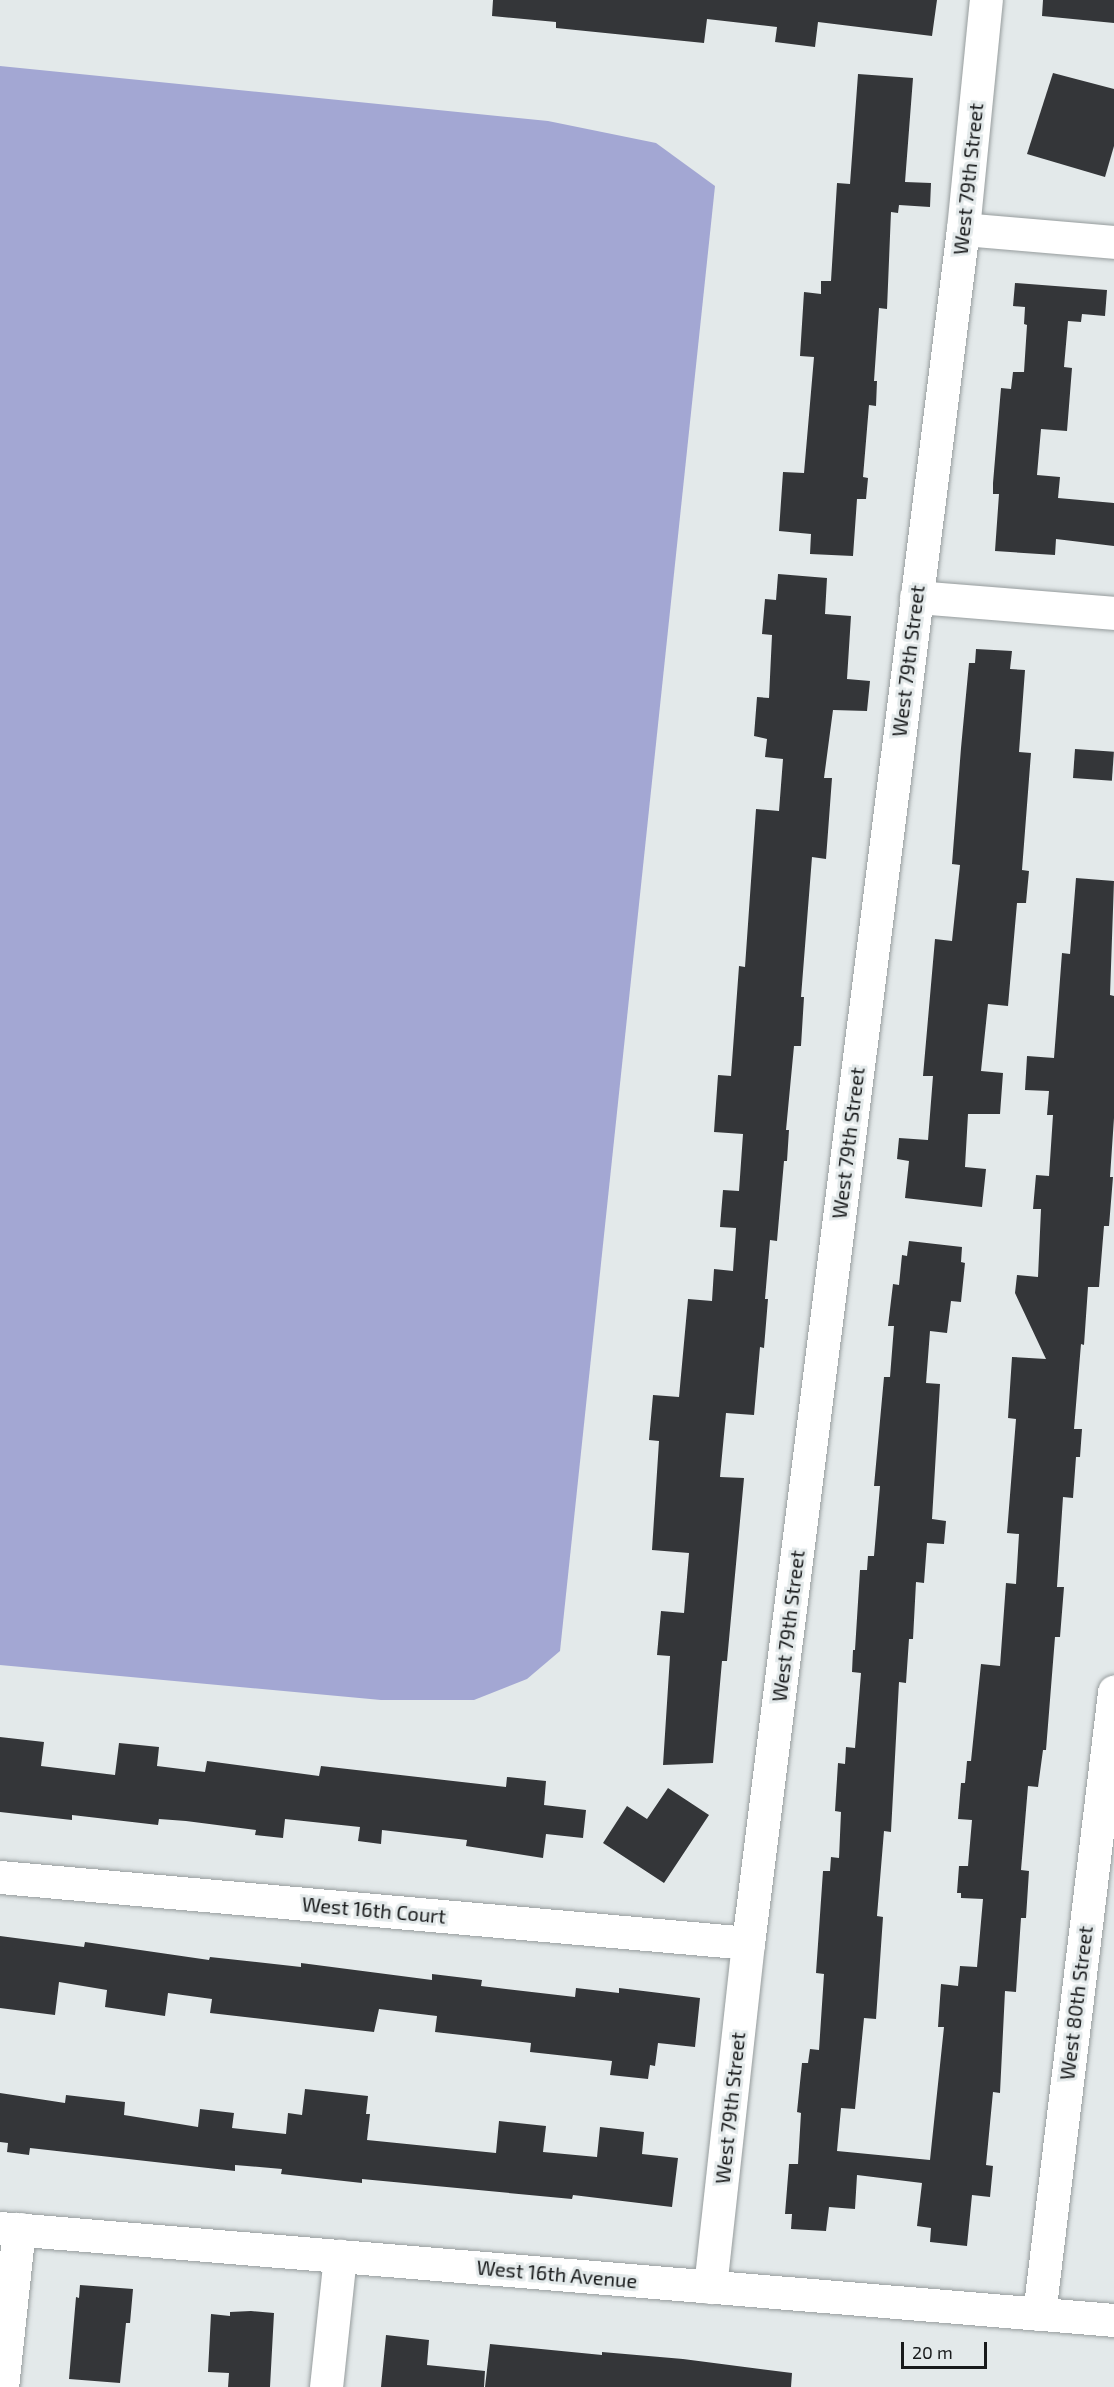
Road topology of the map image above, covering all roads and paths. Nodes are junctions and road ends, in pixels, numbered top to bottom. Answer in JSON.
{"nodes":[{"id":1,"x":986,"y":0,"type":"edge"},
{"id":2,"x":963,"y":229,"type":"junction"},
{"id":3,"x":1114,"y":242,"type":"edge"},
{"id":4,"x":916,"y":597,"type":"junction"},
{"id":5,"x":1114,"y":613,"type":"edge"},
{"id":6,"x":1114,"y":1692,"type":"edge"},
{"id":7,"x":0,"y":1877,"type":"edge"},
{"id":8,"x":748,"y":1943,"type":"junction"},
{"id":9,"x":9,"y":2229,"type":"edge"},
{"id":10,"x":340,"y":2256,"type":"junction"},
{"id":11,"x":710,"y":2287,"type":"junction"},
{"id":12,"x":1039,"y":2314,"type":"junction"},
{"id":13,"x":1114,"y":2320,"type":"edge"},
{"id":14,"x":2,"y":2387,"type":"edge"},
{"id":15,"x":326,"y":2387,"type":"edge"}],
"edges":[{"from":1,"to":2,"type":"street","name":"West 79th Street"},
{"from":2,"to":3,"type":"street"},
{"from":2,"to":4,"type":"street","name":"West 79th Street"},
{"from":4,"to":5,"type":"street"},
{"from":4,"to":8,"type":"street","name":"West 79th Street"},
{"from":6,"to":12,"type":"street","name":"West 80th Street"},
{"from":7,"to":8,"type":"street","name":"West 16th Court"},
{"from":8,"to":11,"type":"street","name":"West 79th Street"},
{"from":9,"to":10,"type":"street","name":"West 16th Avenue"},
{"from":9,"to":14,"type":"street"},
{"from":10,"to":11,"type":"street","name":"West 16th Avenue"},
{"from":10,"to":15,"type":"street"},
{"from":11,"to":12,"type":"street","name":"West 16th Avenue"},
{"from":12,"to":13,"type":"street","name":"West 16th Avenue"}]}
